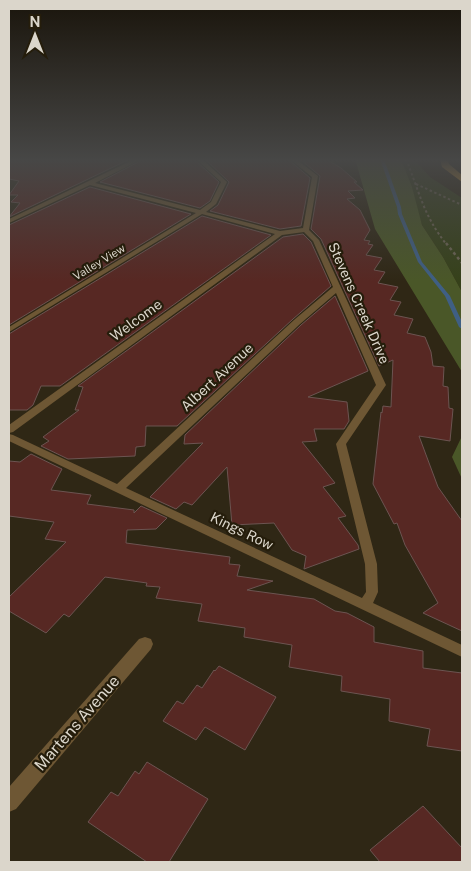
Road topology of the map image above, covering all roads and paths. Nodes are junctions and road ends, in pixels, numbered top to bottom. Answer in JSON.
{"nodes":[{"id":1,"x":54,"y":200,"type":"edge"},
{"id":2,"x":151,"y":200,"type":"edge"},
{"id":3,"x":216,"y":200,"type":"edge"},
{"id":4,"x":311,"y":200,"type":"edge"},
{"id":5,"x":421,"y":200,"type":"edge"},
{"id":6,"x":450,"y":200,"type":"edge"},
{"id":7,"x":462,"y":205,"type":"edge"},
{"id":8,"x":201,"y":213,"type":"junction"},
{"id":9,"x":9,"y":221,"type":"edge"},
{"id":10,"x":306,"y":230,"type":"junction"},
{"id":11,"x":280,"y":233,"type":"junction"},
{"id":12,"x":462,"y":263,"type":"edge"},
{"id":13,"x":337,"y":288,"type":"junction"},
{"id":14,"x":9,"y":330,"type":"edge"},
{"id":15,"x":9,"y":430,"type":"edge"},
{"id":16,"x":9,"y":437,"type":"edge"},
{"id":17,"x":119,"y":488,"type":"junction"},
{"id":18,"x":365,"y":605,"type":"junction"},
{"id":19,"x":145,"y":644,"type":"dead end"},
{"id":20,"x":462,"y":651,"type":"edge"},
{"id":21,"x":9,"y":802,"type":"edge"}],
"edges":[{"from":1,"to":9,"type":"lane"},
{"from":2,"to":8,"type":"lane"},
{"from":3,"to":8,"type":"lane","name":"Valley View"},
{"from":4,"to":10,"type":"lane"},
{"from":5,"to":12,"type":"path"},
{"from":6,"to":7,"type":"path"},
{"from":8,"to":11,"type":"lane"},
{"from":8,"to":14,"type":"lane","name":"Valley View"},
{"from":10,"to":11,"type":"lane"},
{"from":10,"to":13,"type":"lane","name":"Stevens Creek Drive"},
{"from":11,"to":15,"type":"lane","name":"Welcome"},
{"from":13,"to":17,"type":"lane","name":"Albert Avenue"},
{"from":13,"to":18,"type":"lane","name":"Stevens Creek Drive"},
{"from":16,"to":17,"type":"lane","name":"Kings Row"},
{"from":17,"to":18,"type":"lane","name":"Kings Row"},
{"from":18,"to":20,"type":"lane","name":"Kings Row"},
{"from":19,"to":21,"type":"street","name":"Martens Avenue"}]}
